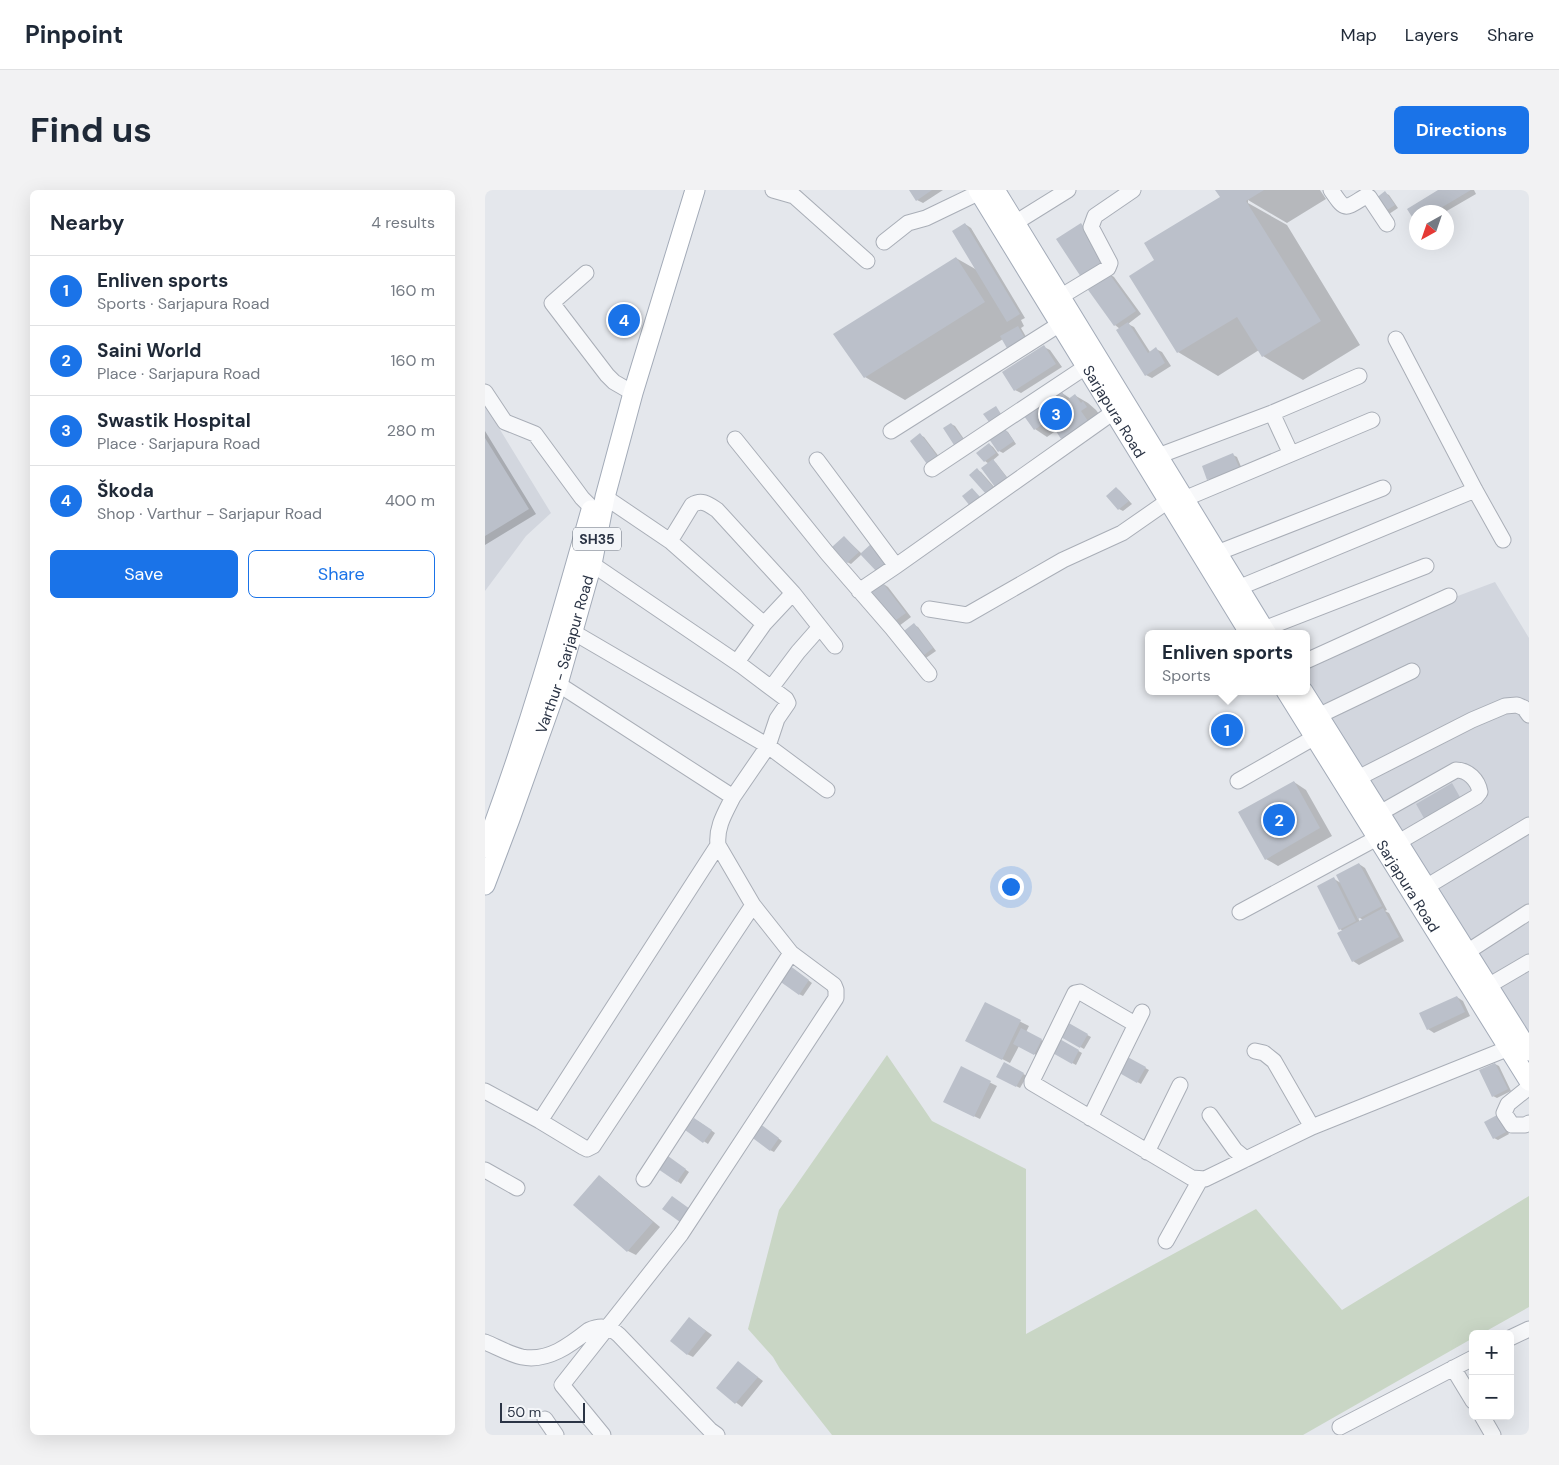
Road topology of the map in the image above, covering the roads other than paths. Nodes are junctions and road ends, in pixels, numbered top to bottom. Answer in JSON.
{"nodes":[{"id":1,"x":687,"y":190,"type":"edge"},
{"id":2,"x":695,"y":190,"type":"edge"},
{"id":3,"x":773,"y":190,"type":"edge"},
{"id":4,"x":1068,"y":190,"type":"edge"},
{"id":5,"x":1133,"y":190,"type":"edge"},
{"id":6,"x":1331,"y":190,"type":"edge"},
{"id":7,"x":984,"y":191,"type":"edge"},
{"id":8,"x":1015,"y":223,"type":"junction"},
{"id":9,"x":1387,"y":224,"type":"dead end"},
{"id":10,"x":884,"y":242,"type":"dead end"},
{"id":11,"x":867,"y":261,"type":"dead end"},
{"id":12,"x":586,"y":273,"type":"dead end"},
{"id":13,"x":1061,"y":297,"type":"junction"},
{"id":14,"x":1060,"y":324,"type":"junction"},
{"id":15,"x":1396,"y":339,"type":"dead end"},
{"id":16,"x":1087,"y":366,"type":"junction"},
{"id":17,"x":1359,"y":376,"type":"dead end"},
{"id":18,"x":485,"y":392,"type":"edge"},
{"id":19,"x":630,"y":392,"type":"junction"},
{"id":20,"x":1119,"y":408,"type":"junction"},
{"id":21,"x":1272,"y":413,"type":"junction"},
{"id":22,"x":1372,"y":420,"type":"dead end"},
{"id":23,"x":891,"y":431,"type":"dead end"},
{"id":24,"x":735,"y":439,"type":"dead end"},
{"id":25,"x":1291,"y":454,"type":"junction"},
{"id":26,"x":1158,"y":456,"type":"junction"},
{"id":27,"x":817,"y":460,"type":"dead end"},
{"id":28,"x":932,"y":469,"type":"dead end"},
{"id":29,"x":1383,"y":488,"type":"dead end"},
{"id":30,"x":1475,"y":490,"type":"junction"},
{"id":31,"x":1176,"y":500,"type":"junction"},
{"id":32,"x":600,"y":506,"type":"junction"},
{"id":33,"x":1503,"y":540,"type":"dead end"},
{"id":34,"x":670,"y":541,"type":"junction"},
{"id":35,"x":1217,"y":552,"type":"junction"},
{"id":36,"x":591,"y":564,"type":"junction"},
{"id":37,"x":896,"y":566,"type":"junction"},
{"id":38,"x":1426,"y":566,"type":"dead end"},
{"id":39,"x":1238,"y":588,"type":"junction"},
{"id":40,"x":859,"y":591,"type":"junction"},
{"id":41,"x":793,"y":593,"type":"junction"},
{"id":42,"x":1449,"y":596,"type":"dead end"},
{"id":43,"x":929,"y":609,"type":"dead end"},
{"id":44,"x":764,"y":624,"type":"junction"},
{"id":45,"x":820,"y":626,"type":"junction"},
{"id":46,"x":1259,"y":630,"type":"edge"},
{"id":47,"x":1259,"y":630,"type":"edge"},
{"id":48,"x":1265,"y":630,"type":"edge"},
{"id":49,"x":573,"y":632,"type":"junction"},
{"id":50,"x":835,"y":646,"type":"dead end"},
{"id":51,"x":1310,"y":659,"type":"edge"},
{"id":52,"x":737,"y":662,"type":"junction"},
{"id":53,"x":1412,"y":671,"type":"dead end"},
{"id":54,"x":929,"y":674,"type":"dead end"},
{"id":55,"x":558,"y":684,"type":"junction"},
{"id":56,"x":771,"y":688,"type":"junction"},
{"id":57,"x":1289,"y":695,"type":"edge"},
{"id":58,"x":1306,"y":695,"type":"edge"},
{"id":59,"x":1529,"y":715,"type":"edge"},
{"id":60,"x":1319,"y":716,"type":"junction"},
{"id":61,"x":1315,"y":737,"type":"junction"},
{"id":62,"x":768,"y":746,"type":"junction"},
{"id":63,"x":1357,"y":778,"type":"junction"},
{"id":64,"x":1238,"y":781,"type":"dead end"},
{"id":65,"x":827,"y":790,"type":"dead end"},
{"id":66,"x":733,"y":798,"type":"junction"},
{"id":67,"x":498,"y":813,"type":"edge"},
{"id":68,"x":1373,"y":817,"type":"junction"},
{"id":69,"x":1529,"y":825,"type":"edge"},
{"id":70,"x":1377,"y":838,"type":"junction"},
{"id":71,"x":1397,"y":843,"type":"junction"},
{"id":72,"x":718,"y":845,"type":"junction"},
{"id":73,"x":488,"y":854,"type":"edge"},
{"id":74,"x":485,"y":885,"type":"edge"},
{"id":75,"x":1426,"y":887,"type":"junction"},
{"id":76,"x":753,"y":905,"type":"junction"},
{"id":77,"x":1240,"y":912,"type":"dead end"},
{"id":78,"x":1529,"y":912,"type":"edge"},
{"id":79,"x":1467,"y":952,"type":"junction"},
{"id":80,"x":791,"y":953,"type":"junction"},
{"id":81,"x":1529,"y":962,"type":"edge"},
{"id":82,"x":1488,"y":986,"type":"junction"},
{"id":83,"x":1523,"y":1047,"type":"edge"},
{"id":84,"x":1255,"y":1051,"type":"dead end"},
{"id":85,"x":1529,"y":1081,"type":"edge"},
{"id":86,"x":1179,"y":1085,"type":"dead end"},
{"id":87,"x":1529,"y":1087,"type":"edge"},
{"id":88,"x":485,"y":1091,"type":"edge"},
{"id":89,"x":1211,"y":1115,"type":"dead end"},
{"id":90,"x":1090,"y":1118,"type":"junction"},
{"id":91,"x":540,"y":1121,"type":"junction"},
{"id":92,"x":1529,"y":1123,"type":"edge"},
{"id":93,"x":1312,"y":1127,"type":"junction"},
{"id":94,"x":1147,"y":1152,"type":"junction"},
{"id":95,"x":1246,"y":1159,"type":"junction"},
{"id":96,"x":485,"y":1170,"type":"edge"},
{"id":97,"x":644,"y":1179,"type":"dead end"},
{"id":98,"x":1200,"y":1180,"type":"junction"},
{"id":99,"x":517,"y":1188,"type":"dead end"},
{"id":100,"x":1166,"y":1241,"type":"dead end"},
{"id":101,"x":607,"y":1328,"type":"junction"},
{"id":102,"x":1529,"y":1329,"type":"edge"},
{"id":103,"x":1514,"y":1336,"type":"edge"},
{"id":104,"x":485,"y":1342,"type":"edge"},
{"id":105,"x":1469,"y":1360,"type":"edge"},
{"id":106,"x":1453,"y":1368,"type":"junction"},
{"id":107,"x":1469,"y":1394,"type":"edge"},
{"id":108,"x":545,"y":1419,"type":"dead end"},
{"id":109,"x":1484,"y":1420,"type":"edge"},
{"id":110,"x":1340,"y":1426,"type":"dead end"},
{"id":111,"x":556,"y":1435,"type":"edge"},
{"id":112,"x":603,"y":1435,"type":"edge"},
{"id":113,"x":717,"y":1435,"type":"edge"},
{"id":114,"x":1493,"y":1435,"type":"edge"}],
"edges":[{"from":1,"to":19,"type":"main road","name":"Varthur - Sarjapur Road","number":"SH35"},
{"from":2,"to":19,"type":"main road","name":"Varthur - Sarjapur Road","number":"SH35"},
{"from":3,"to":11,"type":"street"},
{"from":4,"to":8,"type":"street"},
{"from":5,"to":13,"type":"street"},
{"from":6,"to":9,"type":"street"},
{"from":7,"to":8,"type":"main road","name":"Sarjapura Road"},
{"from":7,"to":10,"type":"street"},
{"from":7,"to":14,"type":"main road","name":"Sarjapura Road"},
{"from":8,"to":13,"type":"main road","name":"Sarjapura Road"},
{"from":12,"to":19,"type":"street"},
{"from":13,"to":20,"type":"main road","name":"Sarjapura Road"},
{"from":14,"to":16,"type":"main road","name":"Sarjapura Road"},
{"from":14,"to":23,"type":"street"},
{"from":15,"to":30,"type":"street"},
{"from":16,"to":20,"type":"main road","name":"Sarjapura Road"},
{"from":16,"to":28,"type":"street"},
{"from":17,"to":21,"type":"street"},
{"from":18,"to":32,"type":"street"},
{"from":19,"to":32,"type":"main road","name":"Varthur - Sarjapur Road","number":"SH35"},
{"from":20,"to":26,"type":"main road","name":"Sarjapura Road"},
{"from":20,"to":31,"type":"main road","name":"Sarjapura Road"},
{"from":20,"to":37,"type":"street"},
{"from":21,"to":25,"type":"street"},
{"from":21,"to":26,"type":"street"},
{"from":22,"to":25,"type":"street"},
{"from":24,"to":40,"type":"street"},
{"from":25,"to":31,"type":"street"},
{"from":26,"to":31,"type":"main road","name":"Sarjapura Road"},
{"from":27,"to":37,"type":"street"},
{"from":29,"to":35,"type":"street"},
{"from":30,"to":33,"type":"street"},
{"from":30,"to":39,"type":"street"},
{"from":31,"to":35,"type":"main road","name":"Sarjapura Road"},
{"from":31,"to":43,"type":"street"},
{"from":31,"to":46,"type":"main road","name":"Sarjapura Road"},
{"from":32,"to":34,"type":"street"},
{"from":32,"to":36,"type":"main road","name":"Varthur - Sarjapur Road","number":"SH35"},
{"from":32,"to":67,"type":"main road","name":"Varthur - Sarjapur Road","number":"SH35"},
{"from":34,"to":41,"type":"street"},
{"from":34,"to":44,"type":"street"},
{"from":35,"to":39,"type":"main road","name":"Sarjapura Road"},
{"from":36,"to":49,"type":"main road","name":"Varthur - Sarjapur Road","number":"SH35"},
{"from":36,"to":52,"type":"street"},
{"from":37,"to":40,"type":"street"},
{"from":38,"to":48,"type":"street"},
{"from":39,"to":47,"type":"main road","name":"Sarjapura Road"},
{"from":40,"to":54,"type":"street"},
{"from":41,"to":44,"type":"street"},
{"from":41,"to":45,"type":"street"},
{"from":42,"to":51,"type":"street"},
{"from":44,"to":52,"type":"street"},
{"from":45,"to":50,"type":"street"},
{"from":45,"to":56,"type":"street"},
{"from":49,"to":55,"type":"main road","name":"Varthur - Sarjapur Road","number":"SH35"},
{"from":49,"to":62,"type":"street"},
{"from":52,"to":56,"type":"street"},
{"from":53,"to":60,"type":"street"},
{"from":55,"to":66,"type":"street"},
{"from":55,"to":67,"type":"main road","name":"Varthur - Sarjapur Road","number":"SH35"},
{"from":56,"to":62,"type":"street"},
{"from":57,"to":61,"type":"main road","name":"Sarjapura Road"},
{"from":58,"to":60,"type":"main road","name":"Sarjapura Road"},
{"from":59,"to":63,"type":"street"},
{"from":60,"to":63,"type":"main road","name":"Sarjapura Road"},
{"from":61,"to":64,"type":"street"},
{"from":61,"to":68,"type":"main road","name":"Sarjapura Road"},
{"from":62,"to":65,"type":"street"},
{"from":62,"to":66,"type":"street"},
{"from":63,"to":68,"type":"main road","name":"Sarjapura Road"},
{"from":66,"to":72,"type":"street"},
{"from":67,"to":73,"type":"main road","name":"Varthur - Sarjapur Road","number":"SH35"},
{"from":68,"to":70,"type":"main road","name":"Sarjapura Road"},
{"from":68,"to":71,"type":"main road","name":"Sarjapura Road"},
{"from":68,"to":71,"type":"street"},
{"from":69,"to":75,"type":"street"},
{"from":70,"to":77,"type":"street"},
{"from":70,"to":83,"type":"main road","name":"Sarjapura Road"},
{"from":71,"to":75,"type":"main road","name":"Sarjapura Road"},
{"from":72,"to":76,"type":"street"},
{"from":72,"to":91,"type":"street"},
{"from":73,"to":74,"type":"main road","name":"Varthur - Sarjapur Road","number":"SH35"},
{"from":75,"to":79,"type":"main road","name":"Sarjapura Road"},
{"from":76,"to":80,"type":"street"},
{"from":76,"to":91,"type":"street"},
{"from":78,"to":79,"type":"street"},
{"from":79,"to":82,"type":"main road","name":"Sarjapura Road"},
{"from":80,"to":97,"type":"street"},
{"from":80,"to":101,"type":"street"},
{"from":81,"to":82,"type":"street"},
{"from":82,"to":83,"type":"main road","name":"Sarjapura Road"},
{"from":83,"to":85,"type":"main road","name":"Sarjapura Road"},
{"from":83,"to":93,"type":"street"},
{"from":84,"to":93,"type":"street"},
{"from":86,"to":94,"type":"street"},
{"from":87,"to":92,"type":"street"},
{"from":88,"to":91,"type":"street"},
{"from":89,"to":95,"type":"street"},
{"from":90,"to":90,"type":"street"},
{"from":90,"to":94,"type":"street"},
{"from":93,"to":95,"type":"street"},
{"from":94,"to":98,"type":"street"},
{"from":95,"to":98,"type":"street"},
{"from":96,"to":99,"type":"street"},
{"from":98,"to":100,"type":"street"},
{"from":101,"to":104,"type":"street"},
{"from":101,"to":112,"type":"street"},
{"from":101,"to":113,"type":"street"},
{"from":102,"to":103,"type":"street"},
{"from":105,"to":106,"type":"street"},
{"from":106,"to":107,"type":"street"},
{"from":106,"to":110,"type":"street"},
{"from":108,"to":111,"type":"street"},
{"from":109,"to":114,"type":"street"}]}
